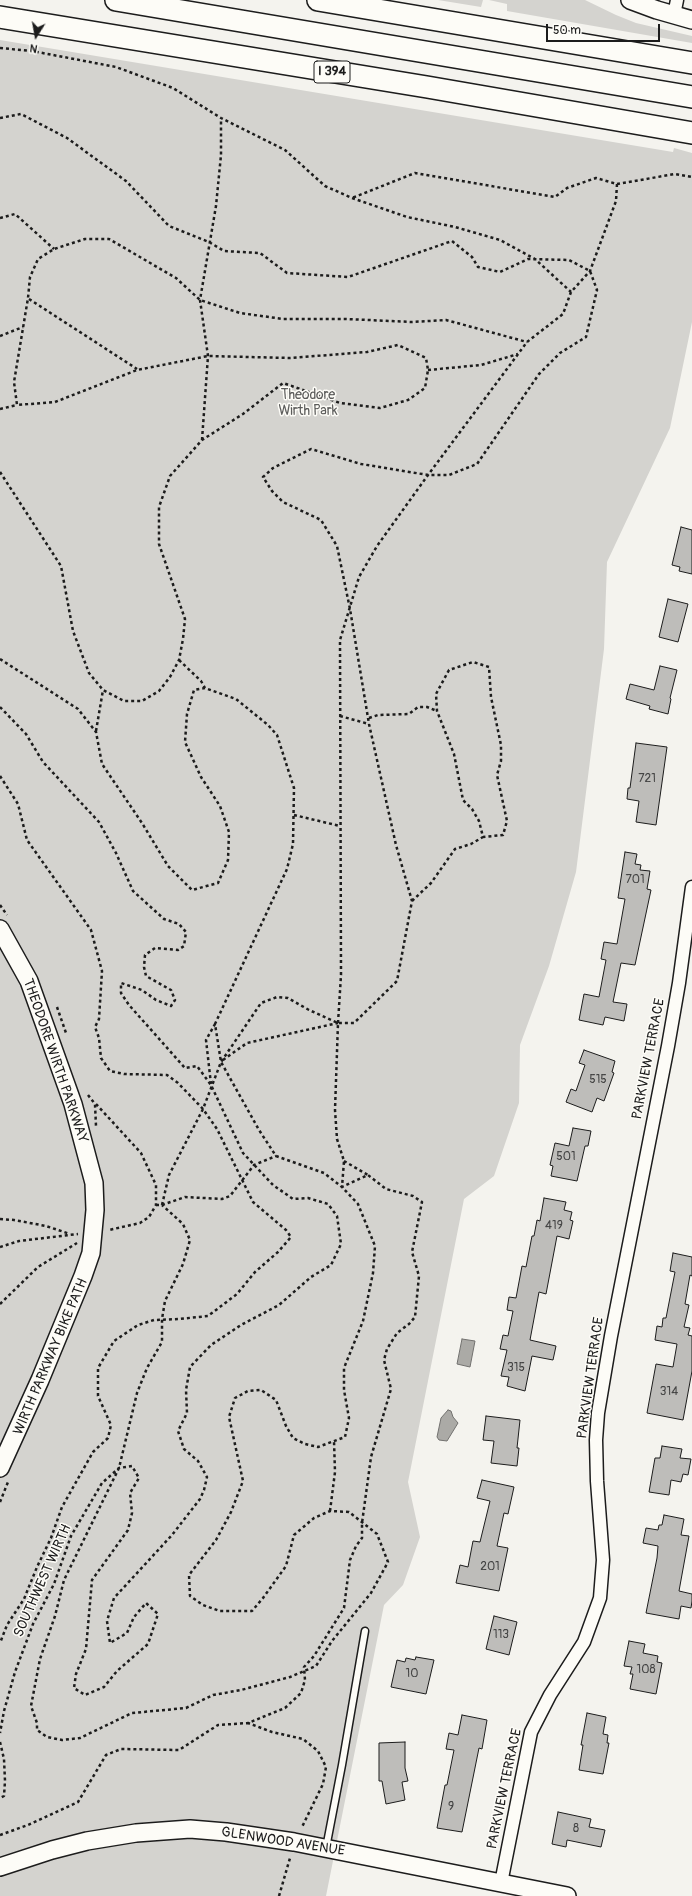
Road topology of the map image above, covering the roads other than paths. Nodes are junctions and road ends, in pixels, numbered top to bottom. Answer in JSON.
{"nodes":[{"id":1,"x":116,"y":0,"type":"edge"},
{"id":2,"x":318,"y":0,"type":"edge"},
{"id":3,"x":630,"y":0,"type":"edge"},
{"id":4,"x":674,"y":5,"type":"edge"},
{"id":5,"x":0,"y":17,"type":"edge"},
{"id":6,"x":692,"y":20,"type":"edge"},
{"id":7,"x":692,"y":63,"type":"edge"},
{"id":8,"x":692,"y":98,"type":"edge"},
{"id":9,"x":692,"y":133,"type":"edge"},
{"id":10,"x":692,"y":888,"type":"edge"},
{"id":11,"x":5,"y":925,"type":"edge"},
{"id":12,"x":4,"y":1474,"type":"edge"},
{"id":13,"x":365,"y":1631,"type":"dead end"},
{"id":14,"x":326,"y":1848,"type":"junction"},
{"id":15,"x":0,"y":1867,"type":"edge"},
{"id":16,"x":501,"y":1883,"type":"junction"},
{"id":17,"x":567,"y":1896,"type":"edge"}],
"edges":[{"from":1,"to":8,"type":"highway"},
{"from":2,"to":7,"type":"highway"},
{"from":3,"to":4,"type":"street"},
{"from":4,"to":6,"type":"street"},
{"from":5,"to":9,"type":"highway","number":"I 394"},
{"from":10,"to":16,"type":"street","name":"PARKVIEW TERRACE"},
{"from":11,"to":12,"type":"street","name":"THEODORE WIRTH PARKWAY"},
{"from":13,"to":14,"type":"lane"},
{"from":14,"to":15,"type":"street","name":"GLENWOOD AVENUE"},
{"from":14,"to":16,"type":"street","name":"GLENWOOD AVENUE"},
{"from":16,"to":17,"type":"street","name":"GLENWOOD AVENUE"}]}
